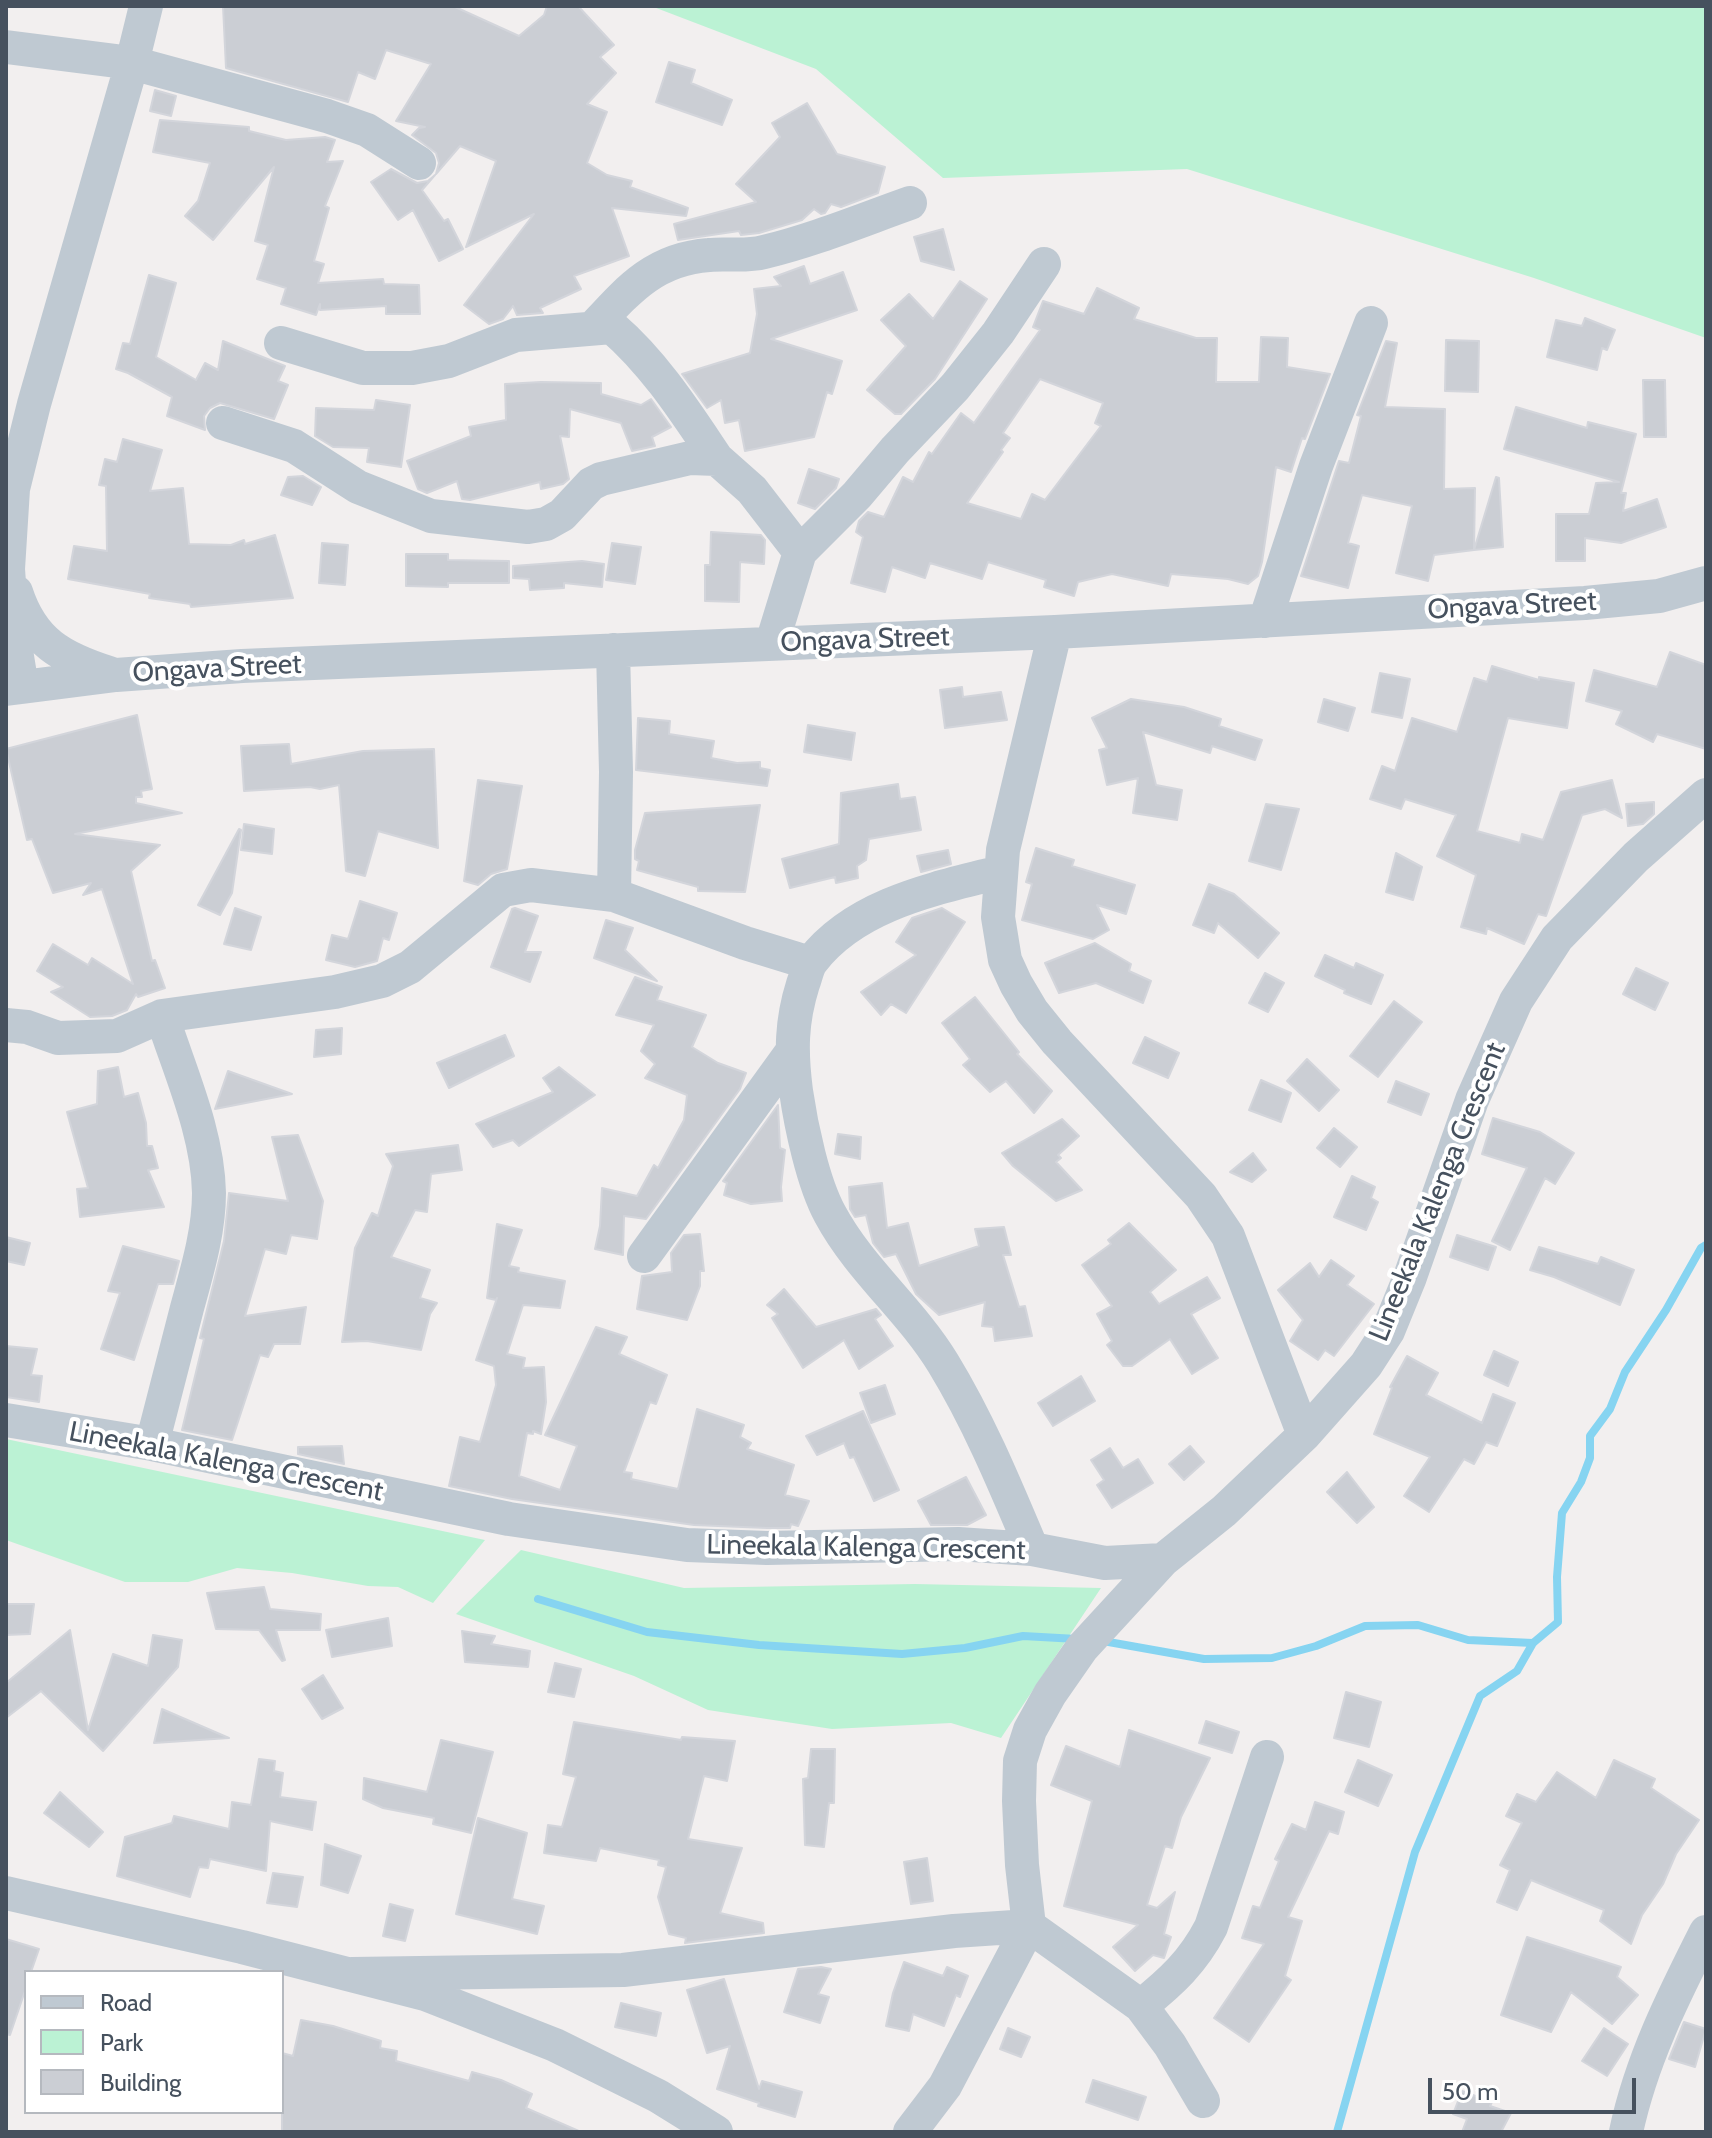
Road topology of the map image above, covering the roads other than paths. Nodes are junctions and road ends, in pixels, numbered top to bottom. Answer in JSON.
{"nodes":[{"id":1,"x":146,"y":6,"type":"edge"},
{"id":2,"x":6,"y":47,"type":"edge"},
{"id":3,"x":132,"y":63,"type":"junction"},
{"id":4,"x":419,"y":163,"type":"dead end"},
{"id":5,"x":910,"y":203,"type":"dead end"},
{"id":6,"x":1044,"y":264,"type":"dead end"},
{"id":7,"x":1371,"y":323,"type":"dead end"},
{"id":8,"x":593,"y":328,"type":"junction"},
{"id":9,"x":281,"y":343,"type":"dead end"},
{"id":10,"x":223,"y":423,"type":"dead end"},
{"id":11,"x":717,"y":459,"type":"junction"},
{"id":12,"x":10,"y":489,"type":"edge"},
{"id":13,"x":800,"y":552,"type":"junction"},
{"id":14,"x":7,"y":575,"type":"edge"},
{"id":15,"x":1706,"y":583,"type":"edge"},
{"id":16,"x":1265,"y":621,"type":"junction"},
{"id":17,"x":1055,"y":632,"type":"junction"},
{"id":18,"x":772,"y":643,"type":"junction"},
{"id":19,"x":613,"y":650,"type":"junction"},
{"id":20,"x":116,"y":675,"type":"junction"},
{"id":21,"x":14,"y":688,"type":"edge"},
{"id":22,"x":1706,"y":795,"type":"edge"},
{"id":23,"x":1000,"y":872,"type":"junction"},
{"id":24,"x":614,"y":895,"type":"junction"},
{"id":25,"x":810,"y":963,"type":"junction"},
{"id":26,"x":162,"y":1016,"type":"junction"},
{"id":27,"x":6,"y":1025,"type":"edge"},
{"id":28,"x":791,"y":1053,"type":"junction"},
{"id":29,"x":644,"y":1256,"type":"dead end"},
{"id":30,"x":6,"y":1420,"type":"edge"},
{"id":31,"x":1304,"y":1435,"type":"junction"},
{"id":32,"x":152,"y":1444,"type":"junction"},
{"id":33,"x":1032,"y":1549,"type":"junction"},
{"id":34,"x":1163,"y":1560,"type":"junction"},
{"id":35,"x":1267,"y":1757,"type":"dead end"},
{"id":36,"x":6,"y":1893,"type":"edge"},
{"id":37,"x":1029,"y":1926,"type":"junction"},
{"id":38,"x":1706,"y":1932,"type":"edge"},
{"id":39,"x":352,"y":1974,"type":"junction"},
{"id":40,"x":1141,"y":2006,"type":"junction"},
{"id":41,"x":1203,"y":2101,"type":"dead end"},
{"id":42,"x":716,"y":2132,"type":"edge"},
{"id":43,"x":910,"y":2132,"type":"edge"},
{"id":44,"x":1626,"y":2132,"type":"edge"}],
"edges":[{"from":1,"to":3,"type":"street","name":"Ongava Street"},
{"from":2,"to":3,"type":"street"},
{"from":3,"to":4,"type":"street"},
{"from":3,"to":12,"type":"street","name":"Ongava Street"},
{"from":5,"to":8,"type":"street"},
{"from":6,"to":13,"type":"street"},
{"from":7,"to":16,"type":"street"},
{"from":8,"to":9,"type":"street"},
{"from":8,"to":11,"type":"street"},
{"from":10,"to":11,"type":"street"},
{"from":11,"to":13,"type":"street"},
{"from":12,"to":14,"type":"street","name":"Ongava Street"},
{"from":13,"to":18,"type":"street"},
{"from":14,"to":20,"type":"street"},
{"from":14,"to":21,"type":"street","name":"Ongava Street"},
{"from":15,"to":16,"type":"street","name":"Ongava Street"},
{"from":16,"to":17,"type":"street","name":"Ongava Street"},
{"from":17,"to":18,"type":"street","name":"Ongava Street"},
{"from":17,"to":23,"type":"street"},
{"from":18,"to":19,"type":"street","name":"Ongava Street"},
{"from":19,"to":20,"type":"street","name":"Ongava Street"},
{"from":19,"to":24,"type":"street"},
{"from":20,"to":21,"type":"street","name":"Ongava Street"},
{"from":22,"to":31,"type":"street","name":"Lineekala Kalenga Crescent"},
{"from":23,"to":25,"type":"street"},
{"from":23,"to":31,"type":"street"},
{"from":24,"to":25,"type":"street"},
{"from":24,"to":26,"type":"street"},
{"from":25,"to":28,"type":"street"},
{"from":26,"to":27,"type":"street"},
{"from":26,"to":32,"type":"street"},
{"from":28,"to":29,"type":"street"},
{"from":28,"to":33,"type":"street"},
{"from":30,"to":32,"type":"street","name":"Lineekala Kalenga Crescent"},
{"from":31,"to":34,"type":"street","name":"Lineekala Kalenga Crescent"},
{"from":32,"to":33,"type":"street","name":"Lineekala Kalenga Crescent"},
{"from":33,"to":34,"type":"street","name":"Lineekala Kalenga Crescent"},
{"from":34,"to":37,"type":"street"},
{"from":35,"to":40,"type":"street"},
{"from":36,"to":39,"type":"street"},
{"from":37,"to":39,"type":"street"},
{"from":37,"to":40,"type":"street"},
{"from":37,"to":43,"type":"street"},
{"from":38,"to":44,"type":"street"},
{"from":39,"to":42,"type":"street"},
{"from":40,"to":41,"type":"street"}]}
